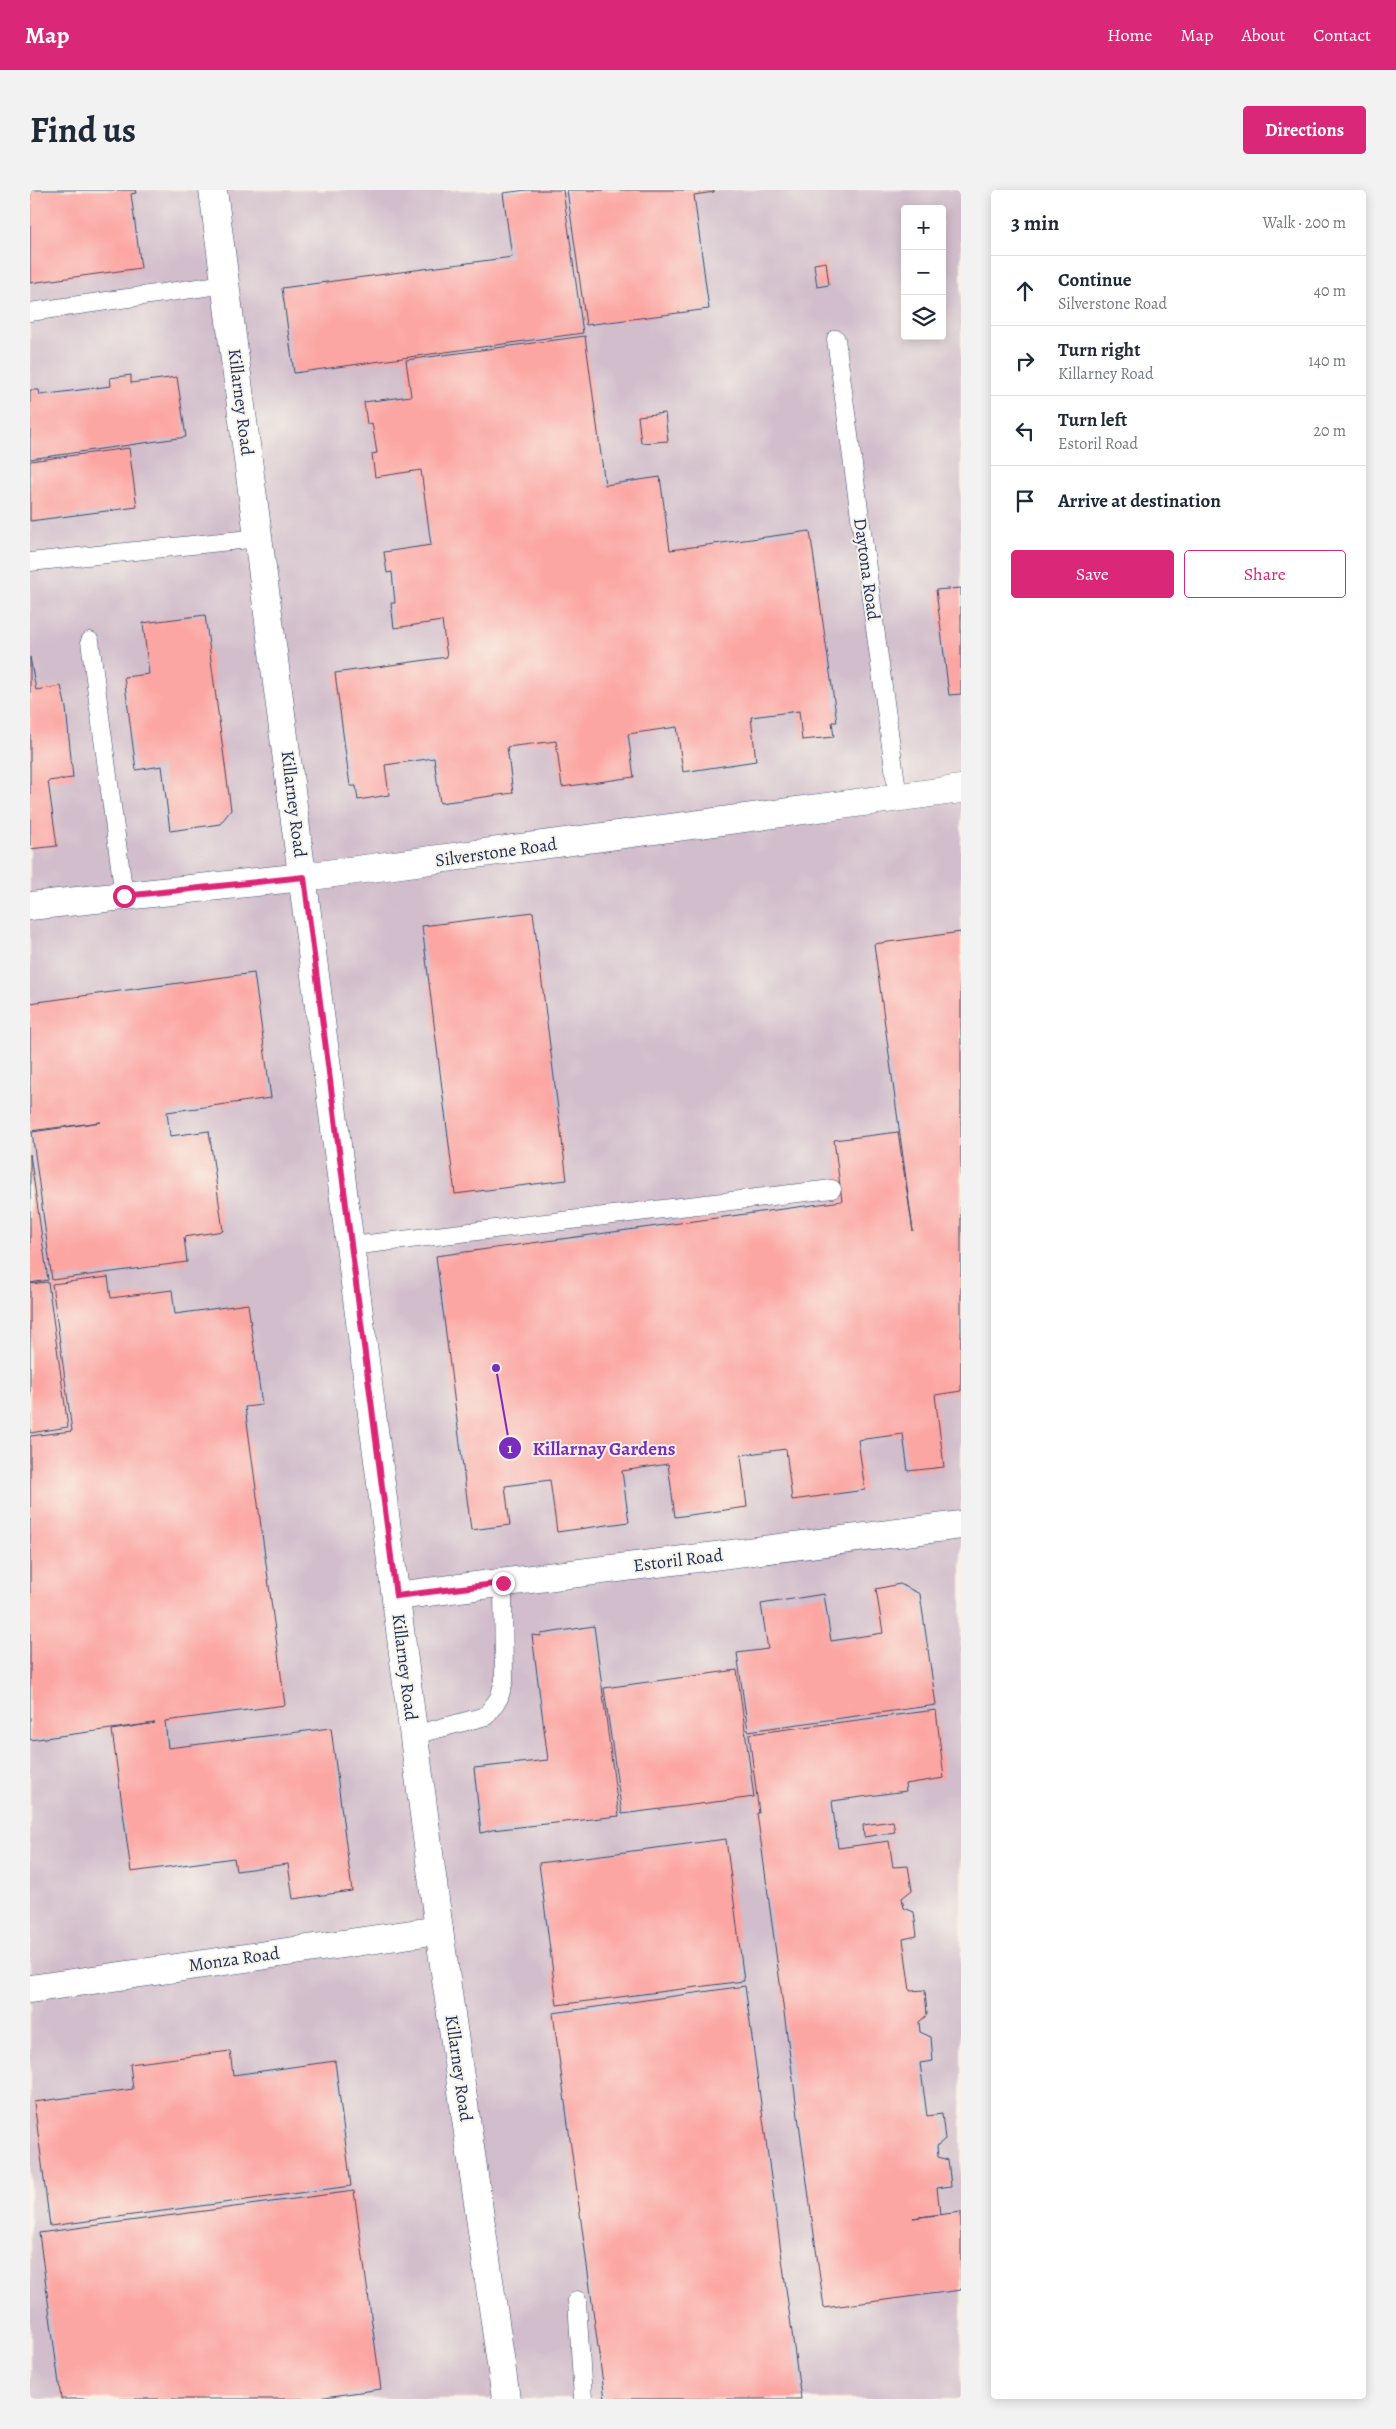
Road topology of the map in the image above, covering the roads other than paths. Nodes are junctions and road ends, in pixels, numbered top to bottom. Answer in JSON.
{"nodes":[{"id":1,"x":213,"y":190,"type":"edge"},
{"id":2,"x":226,"y":284,"type":"junction"},
{"id":3,"x":30,"y":312,"type":"edge"},
{"id":4,"x":836,"y":339,"type":"dead end"},
{"id":5,"x":259,"y":538,"type":"junction"},
{"id":6,"x":30,"y":562,"type":"edge"},
{"id":7,"x":90,"y":641,"type":"dead end"},
{"id":8,"x":961,"y":789,"type":"edge"},
{"id":9,"x":898,"y":798,"type":"junction"},
{"id":10,"x":304,"y":877,"type":"junction"},
{"id":11,"x":124,"y":896,"type":"junction"},
{"id":12,"x":30,"y":906,"type":"edge"},
{"id":13,"x":832,"y":1190,"type":"dead end"},
{"id":14,"x":351,"y":1246,"type":"junction"},
{"id":15,"x":961,"y":1524,"type":"edge"},
{"id":16,"x":503,"y":1583,"type":"junction"},
{"id":17,"x":396,"y":1596,"type":"junction"},
{"id":18,"x":414,"y":1735,"type":"junction"},
{"id":19,"x":439,"y":1930,"type":"junction"},
{"id":20,"x":30,"y":1989,"type":"edge"},
{"id":21,"x":577,"y":2300,"type":"dead end"},
{"id":22,"x":506,"y":2399,"type":"edge"},
{"id":23,"x":583,"y":2399,"type":"edge"}],
"edges":[{"from":1,"to":2,"type":"street","name":"Killarney Road"},
{"from":2,"to":3,"type":"lane"},
{"from":2,"to":5,"type":"street","name":"Killarney Road"},
{"from":4,"to":9,"type":"lane","name":"Daytona Road"},
{"from":5,"to":6,"type":"lane"},
{"from":5,"to":10,"type":"street","name":"Killarney Road"},
{"from":7,"to":11,"type":"lane"},
{"from":8,"to":9,"type":"street","name":"Silverstone Road"},
{"from":9,"to":10,"type":"street","name":"Silverstone Road"},
{"from":10,"to":11,"type":"street","name":"Silverstone Road"},
{"from":10,"to":14,"type":"street","name":"Killarney Road"},
{"from":11,"to":12,"type":"street","name":"Silverstone Road"},
{"from":13,"to":14,"type":"lane"},
{"from":14,"to":17,"type":"street","name":"Killarney Road"},
{"from":15,"to":16,"type":"street","name":"Estoril Road"},
{"from":16,"to":17,"type":"street","name":"Estoril Road"},
{"from":16,"to":18,"type":"lane"},
{"from":17,"to":18,"type":"street","name":"Killarney Road"},
{"from":18,"to":19,"type":"street","name":"Killarney Road"},
{"from":19,"to":20,"type":"street","name":"Monza Road"},
{"from":19,"to":22,"type":"street","name":"Killarney Road"},
{"from":21,"to":23,"type":"lane"}]}
